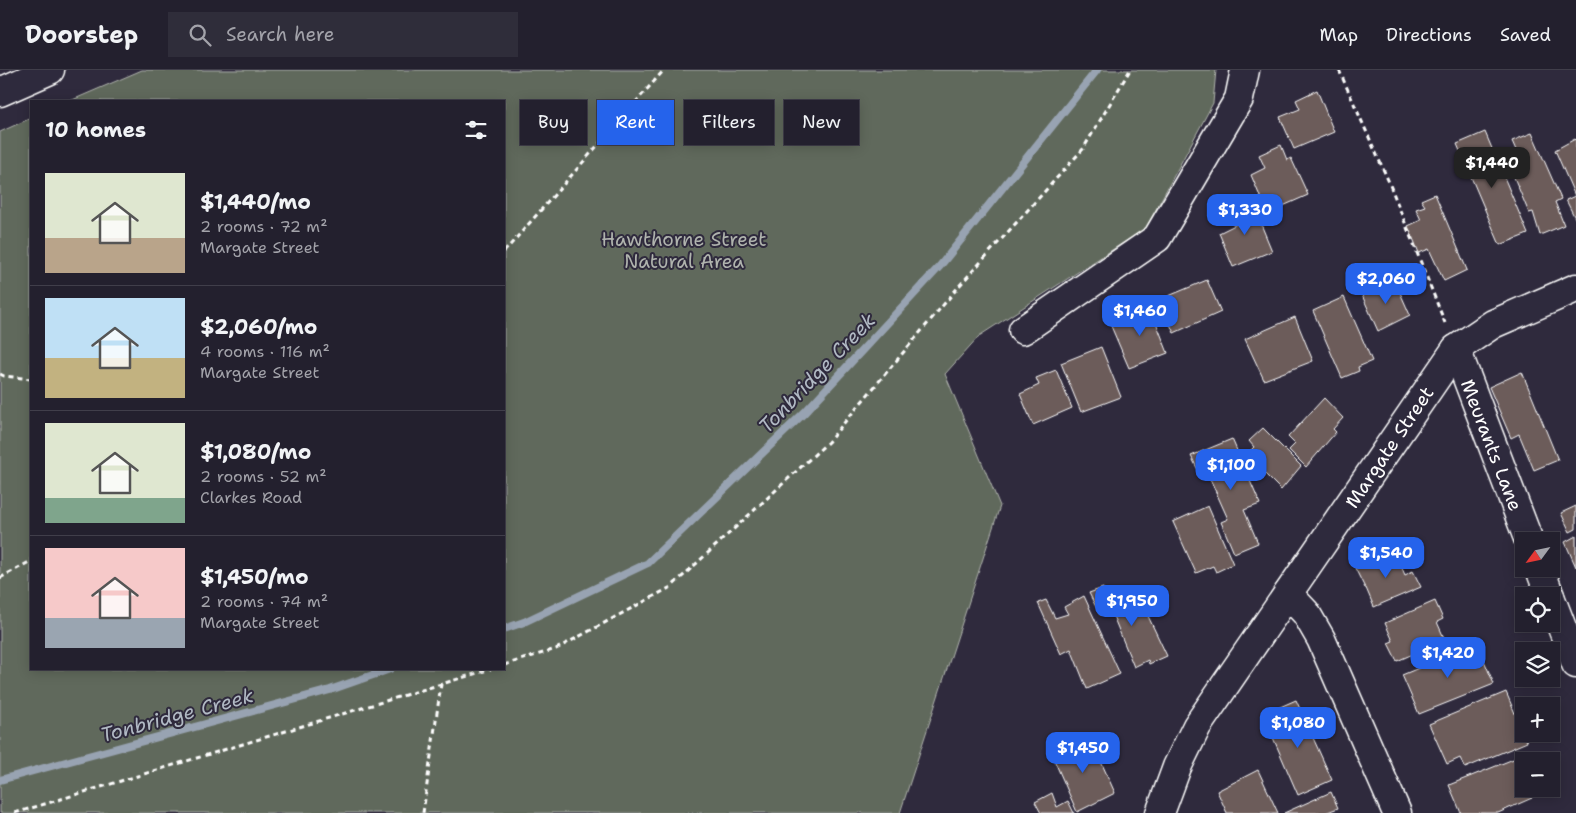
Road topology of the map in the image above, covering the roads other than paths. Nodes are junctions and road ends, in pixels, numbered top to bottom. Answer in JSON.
{"nodes":[{"id":1,"x":50,"y":70,"type":"edge"},
{"id":2,"x":1245,"y":70,"type":"edge"},
{"id":3,"x":0,"y":92,"type":"edge"},
{"id":4,"x":1576,"y":288,"type":"edge"},
{"id":5,"x":1023,"y":330,"type":"dead end"},
{"id":6,"x":1456,"y":349,"type":"junction"},
{"id":7,"x":1526,"y":532,"type":"edge"},
{"id":8,"x":1288,"y":594,"type":"junction"},
{"id":9,"x":1560,"y":622,"type":"edge"},
{"id":10,"x":1576,"y":664,"type":"edge"},
{"id":11,"x":1160,"y":813,"type":"edge"},
{"id":12,"x":1397,"y":813,"type":"edge"}],
"edges":[{"from":1,"to":3,"type":"street"},
{"from":2,"to":5,"type":"street"},
{"from":4,"to":6,"type":"street","name":"Margate Street"},
{"from":6,"to":7,"type":"street","name":"Meurants Lane"},
{"from":6,"to":8,"type":"street","name":"Margate Street"},
{"from":8,"to":11,"type":"street","name":"Margate Street"},
{"from":8,"to":12,"type":"street"},
{"from":9,"to":10,"type":"street"}]}
